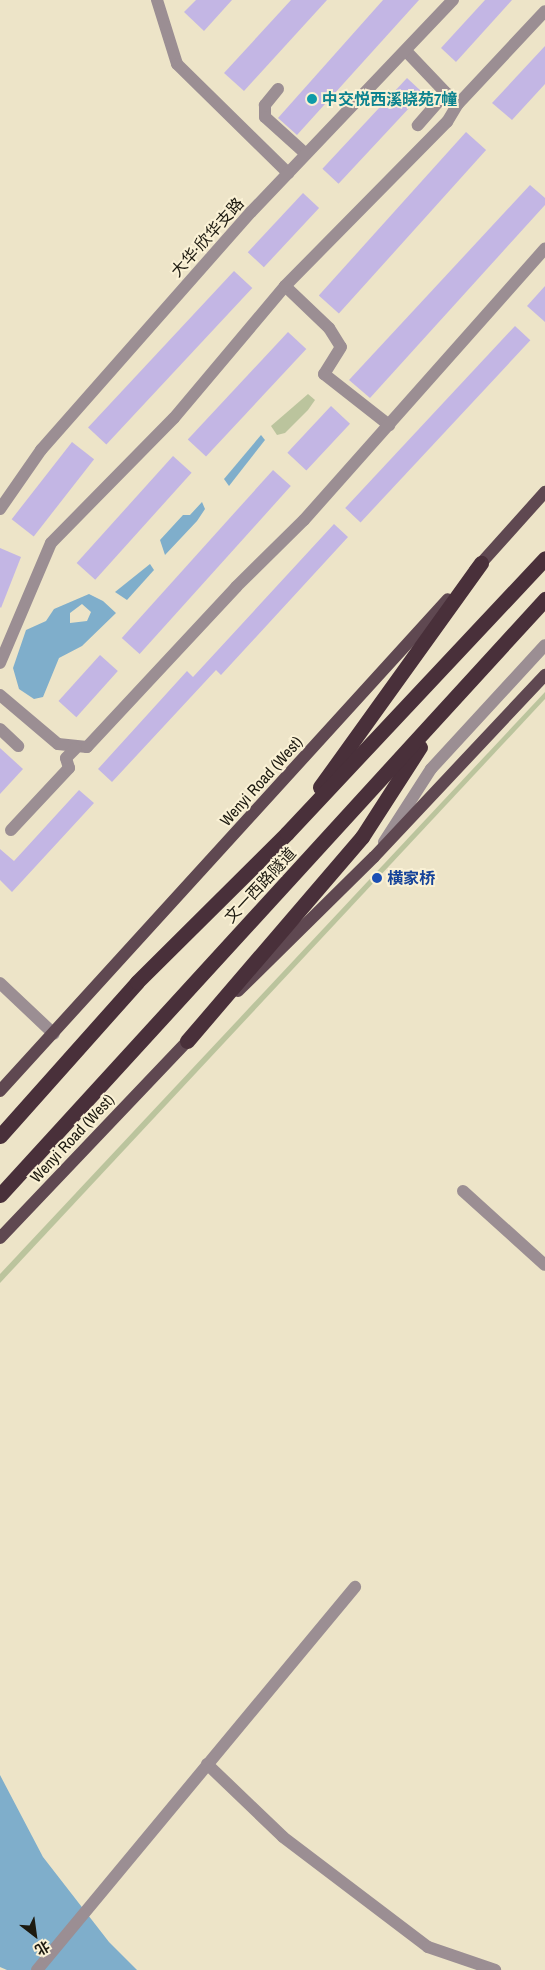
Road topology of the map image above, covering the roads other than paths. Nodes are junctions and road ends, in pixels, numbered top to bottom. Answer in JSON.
{"nodes":[{"id":1,"x":157,"y":0,"type":"edge"},
{"id":2,"x":453,"y":0,"type":"edge"},
{"id":3,"x":545,"y":11,"type":"edge"},
{"id":4,"x":406,"y":51,"type":"junction"},
{"id":5,"x":278,"y":89,"type":"dead end"},
{"id":6,"x":446,"y":93,"type":"junction"},
{"id":7,"x":458,"y":104,"type":"junction"},
{"id":8,"x":418,"y":125,"type":"dead end"},
{"id":9,"x":306,"y":154,"type":"junction"},
{"id":10,"x":288,"y":173,"type":"junction"},
{"id":11,"x":545,"y":249,"type":"edge"},
{"id":12,"x":285,"y":286,"type":"junction"},
{"id":13,"x":389,"y":425,"type":"junction"},
{"id":14,"x":545,"y":492,"type":"edge"},
{"id":15,"x":0,"y":509,"type":"edge"},
{"id":16,"x":545,"y":558,"type":"edge"},
{"id":17,"x":481,"y":563,"type":"junction"},
{"id":18,"x":545,"y":599,"type":"edge"},
{"id":19,"x":545,"y":645,"type":"edge"},
{"id":20,"x":0,"y":663,"type":"edge"},
{"id":21,"x":545,"y":674,"type":"edge"},
{"id":22,"x":0,"y":695,"type":"edge"},
{"id":23,"x":439,"y":716,"type":"junction"},
{"id":24,"x":0,"y":729,"type":"edge"},
{"id":25,"x":18,"y":746,"type":"dead end"},
{"id":26,"x":75,"y":749,"type":"junction"},
{"id":27,"x":11,"y":830,"type":"dead end"},
{"id":28,"x":287,"y":833,"type":"junction"},
{"id":29,"x":374,"y":857,"type":"junction"},
{"id":30,"x":0,"y":983,"type":"edge"},
{"id":31,"x":54,"y":1034,"type":"junction"},
{"id":32,"x":187,"y":1041,"type":"junction"},
{"id":33,"x":0,"y":1091,"type":"edge"},
{"id":34,"x":0,"y":1136,"type":"edge"},
{"id":35,"x":463,"y":1190,"type":"dead end"},
{"id":36,"x":0,"y":1195,"type":"edge"},
{"id":37,"x":0,"y":1238,"type":"edge"},
{"id":38,"x":545,"y":1265,"type":"edge"},
{"id":39,"x":355,"y":1587,"type":"dead end"},
{"id":40,"x":207,"y":1764,"type":"junction"},
{"id":41,"x":40,"y":1966,"type":"edge"},
{"id":42,"x":495,"y":1970,"type":"edge"}],
"edges":[{"from":1,"to":10,"type":"street"},
{"from":2,"to":4,"type":"street","name":"大华·欣华支路"},
{"from":3,"to":7,"type":"street"},
{"from":4,"to":6,"type":"street"},
{"from":4,"to":9,"type":"street","name":"大华·欣华支路"},
{"from":5,"to":9,"type":"street"},
{"from":6,"to":7,"type":"street"},
{"from":6,"to":8,"type":"street"},
{"from":7,"to":12,"type":"street"},
{"from":9,"to":10,"type":"street","name":"大华·欣华支路"},
{"from":10,"to":15,"type":"street","name":"大华·欣华支路"},
{"from":11,"to":13,"type":"street"},
{"from":12,"to":13,"type":"street"},
{"from":12,"to":20,"type":"street"},
{"from":13,"to":26,"type":"street"},
{"from":14,"to":17,"type":"main road","name":"Wenyi Road (West)"},
{"from":16,"to":28,"type":"highway","name":"文一西路隧道"},
{"from":17,"to":28,"type":"highway"},
{"from":17,"to":31,"type":"main road","name":"Wenyi Road (West)"},
{"from":18,"to":23,"type":"highway","name":"文一西路隧道"},
{"from":19,"to":29,"type":"street"},
{"from":21,"to":29,"type":"main road","name":"Wenyi Road (West)"},
{"from":22,"to":26,"type":"street"},
{"from":23,"to":32,"type":"highway"},
{"from":23,"to":36,"type":"highway","name":"文一西路隧道"},
{"from":24,"to":25,"type":"street"},
{"from":26,"to":27,"type":"street"},
{"from":28,"to":34,"type":"highway","name":"文一西路隧道"},
{"from":29,"to":32,"type":"main road","name":"Wenyi Road (West)"},
{"from":30,"to":31,"type":"street"},
{"from":31,"to":33,"type":"main road","name":"Wenyi Road (West)"},
{"from":32,"to":37,"type":"main road","name":"Wenyi Road (West)"},
{"from":35,"to":38,"type":"street"},
{"from":39,"to":40,"type":"street"},
{"from":40,"to":41,"type":"street"},
{"from":40,"to":42,"type":"street"}]}
